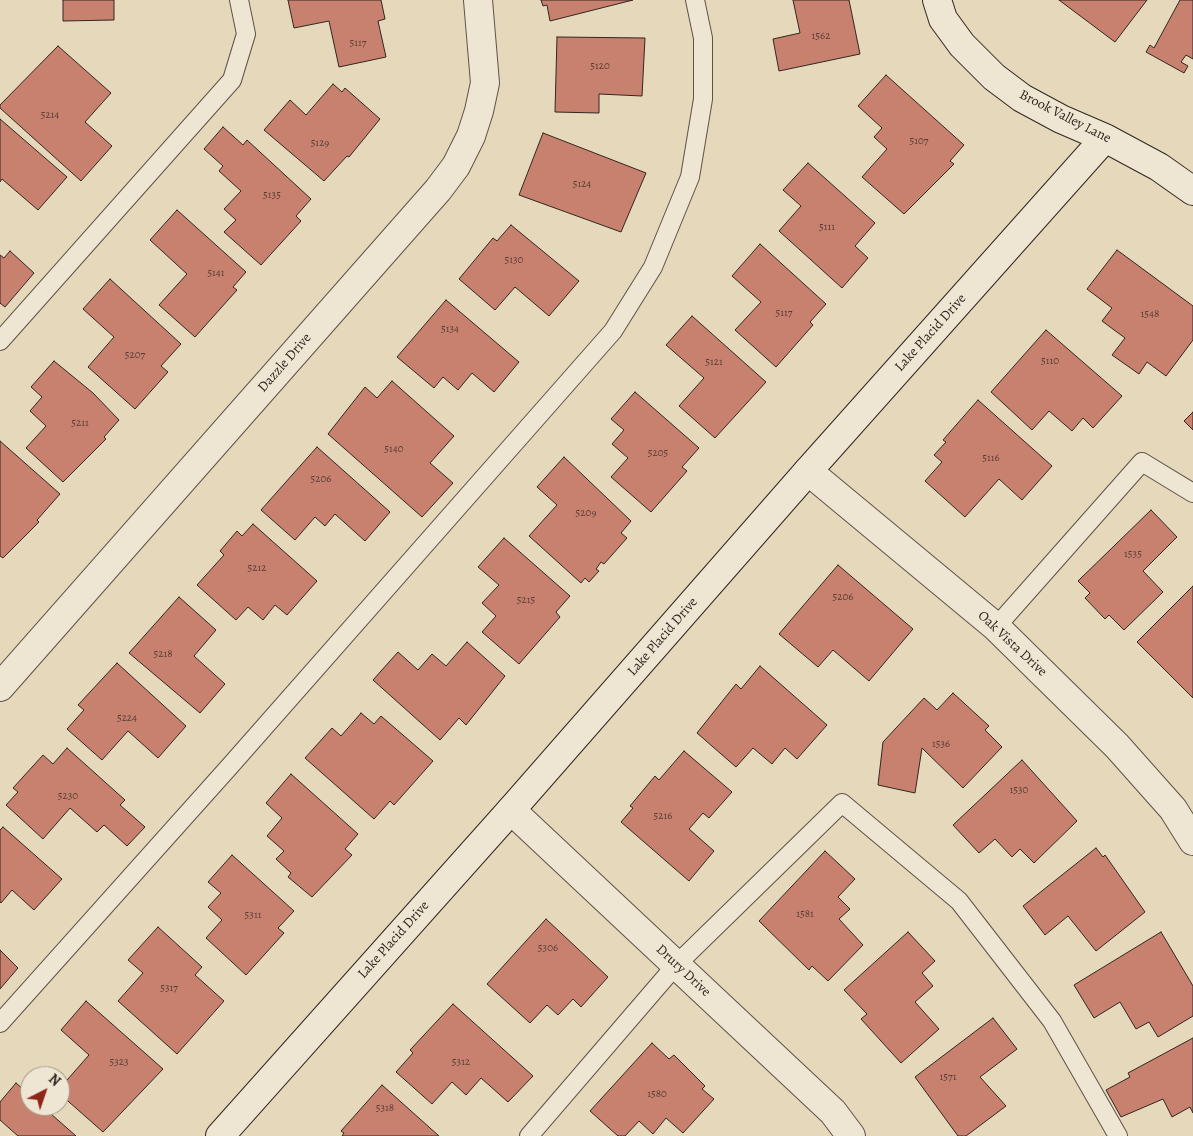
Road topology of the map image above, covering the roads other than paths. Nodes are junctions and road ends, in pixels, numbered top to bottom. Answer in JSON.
{"nodes":[{"id":1,"x":239,"y":0,"type":"edge"},
{"id":2,"x":478,"y":0,"type":"edge"},
{"id":3,"x":695,"y":0,"type":"edge"},
{"id":4,"x":937,"y":0,"type":"edge"},
{"id":5,"x":1105,"y":138,"type":"junction"},
{"id":6,"x":1193,"y":191,"type":"edge"},
{"id":7,"x":0,"y":341,"type":"edge"},
{"id":8,"x":808,"y":471,"type":"junction"},
{"id":9,"x":1193,"y":493,"type":"edge"},
{"id":10,"x":996,"y":627,"type":"junction"},
{"id":11,"x":0,"y":687,"type":"edge"},
{"id":12,"x":511,"y":810,"type":"junction"},
{"id":13,"x":1193,"y":841,"type":"edge"},
{"id":14,"x":676,"y":965,"type":"junction"},
{"id":15,"x":0,"y":1023,"type":"edge"},
{"id":16,"x":220,"y":1136,"type":"edge"},
{"id":17,"x":529,"y":1136,"type":"edge"},
{"id":18,"x":851,"y":1136,"type":"edge"},
{"id":19,"x":1118,"y":1136,"type":"edge"}],
"edges":[{"from":1,"to":7,"type":"lane"},
{"from":2,"to":11,"type":"street","name":"Dazzle Drive"},
{"from":3,"to":15,"type":"lane"},
{"from":4,"to":5,"type":"street","name":"Brook Valley Lane"},
{"from":5,"to":6,"type":"street","name":"Brook Valley Lane"},
{"from":5,"to":8,"type":"street","name":"Lake Placid Drive"},
{"from":8,"to":10,"type":"street","name":"Oak Vista Drive"},
{"from":8,"to":12,"type":"street","name":"Lake Placid Drive"},
{"from":9,"to":10,"type":"lane"},
{"from":10,"to":13,"type":"street","name":"Oak Vista Drive"},
{"from":12,"to":14,"type":"street","name":"Drury Drive"},
{"from":12,"to":16,"type":"street","name":"Lake Placid Drive"},
{"from":14,"to":17,"type":"lane"},
{"from":14,"to":18,"type":"street","name":"Drury Drive"},
{"from":14,"to":19,"type":"lane"}]}
